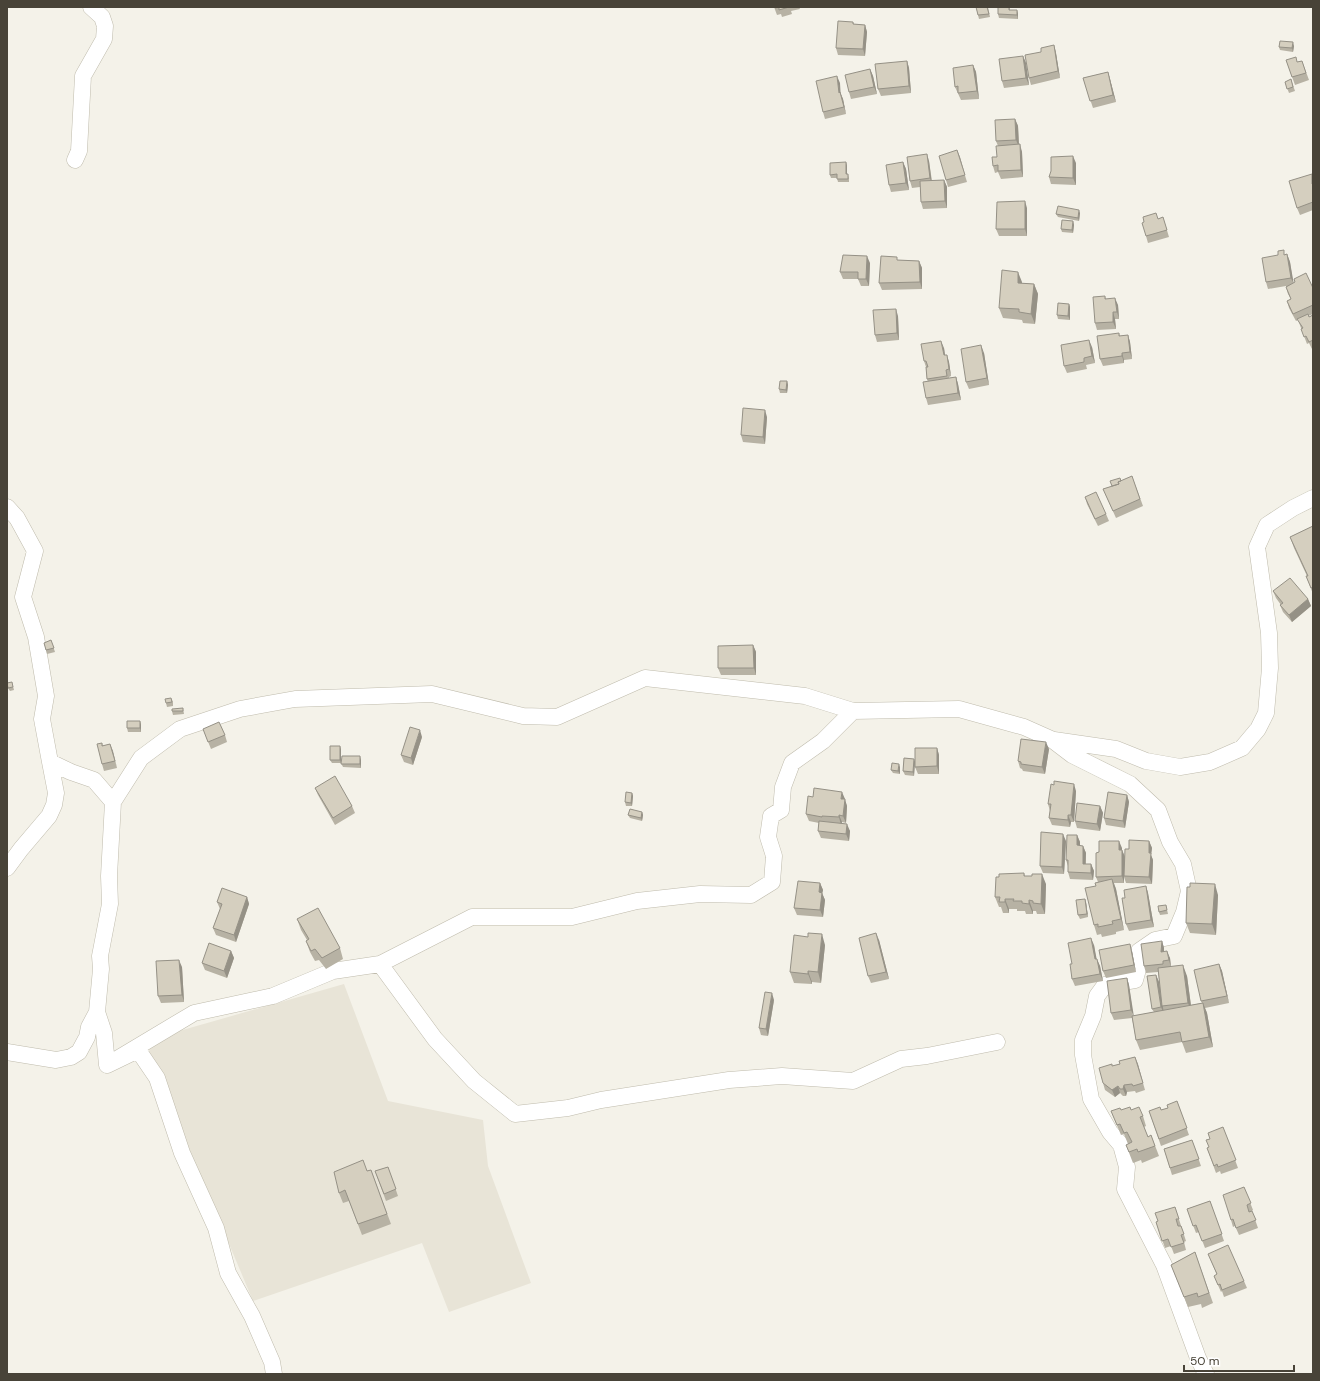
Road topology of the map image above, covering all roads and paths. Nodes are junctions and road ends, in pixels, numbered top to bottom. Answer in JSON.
{"nodes":[{"id":1,"x":91,"y":7,"type":"edge"},
{"id":2,"x":76,"y":160,"type":"dead end"},
{"id":3,"x":1313,"y":498,"type":"edge"},
{"id":4,"x":7,"y":507,"type":"edge"},
{"id":5,"x":853,"y":711,"type":"junction"},
{"id":6,"x":1051,"y":739,"type":"junction"},
{"id":7,"x":50,"y":762,"type":"junction"},
{"id":8,"x":113,"y":802,"type":"junction"},
{"id":9,"x":7,"y":868,"type":"edge"},
{"id":10,"x":380,"y":964,"type":"junction"},
{"id":11,"x":97,"y":1012,"type":"junction"},
{"id":12,"x":997,"y":1042,"type":"dead end"},
{"id":13,"x":7,"y":1052,"type":"edge"},
{"id":14,"x":107,"y":1065,"type":"junction"},
{"id":15,"x":274,"y":1374,"type":"edge"},
{"id":16,"x":1206,"y":1374,"type":"edge"}],
"edges":[{"from":1,"to":2,"type":"street"},
{"from":3,"to":6,"type":"street"},
{"from":4,"to":7,"type":"street"},
{"from":5,"to":6,"type":"street"},
{"from":5,"to":8,"type":"street"},
{"from":5,"to":10,"type":"street"},
{"from":6,"to":16,"type":"street"},
{"from":7,"to":8,"type":"street"},
{"from":7,"to":9,"type":"street"},
{"from":8,"to":11,"type":"street"},
{"from":10,"to":12,"type":"street"},
{"from":10,"to":14,"type":"street"},
{"from":11,"to":13,"type":"street"},
{"from":11,"to":14,"type":"street"},
{"from":14,"to":15,"type":"street"}]}
